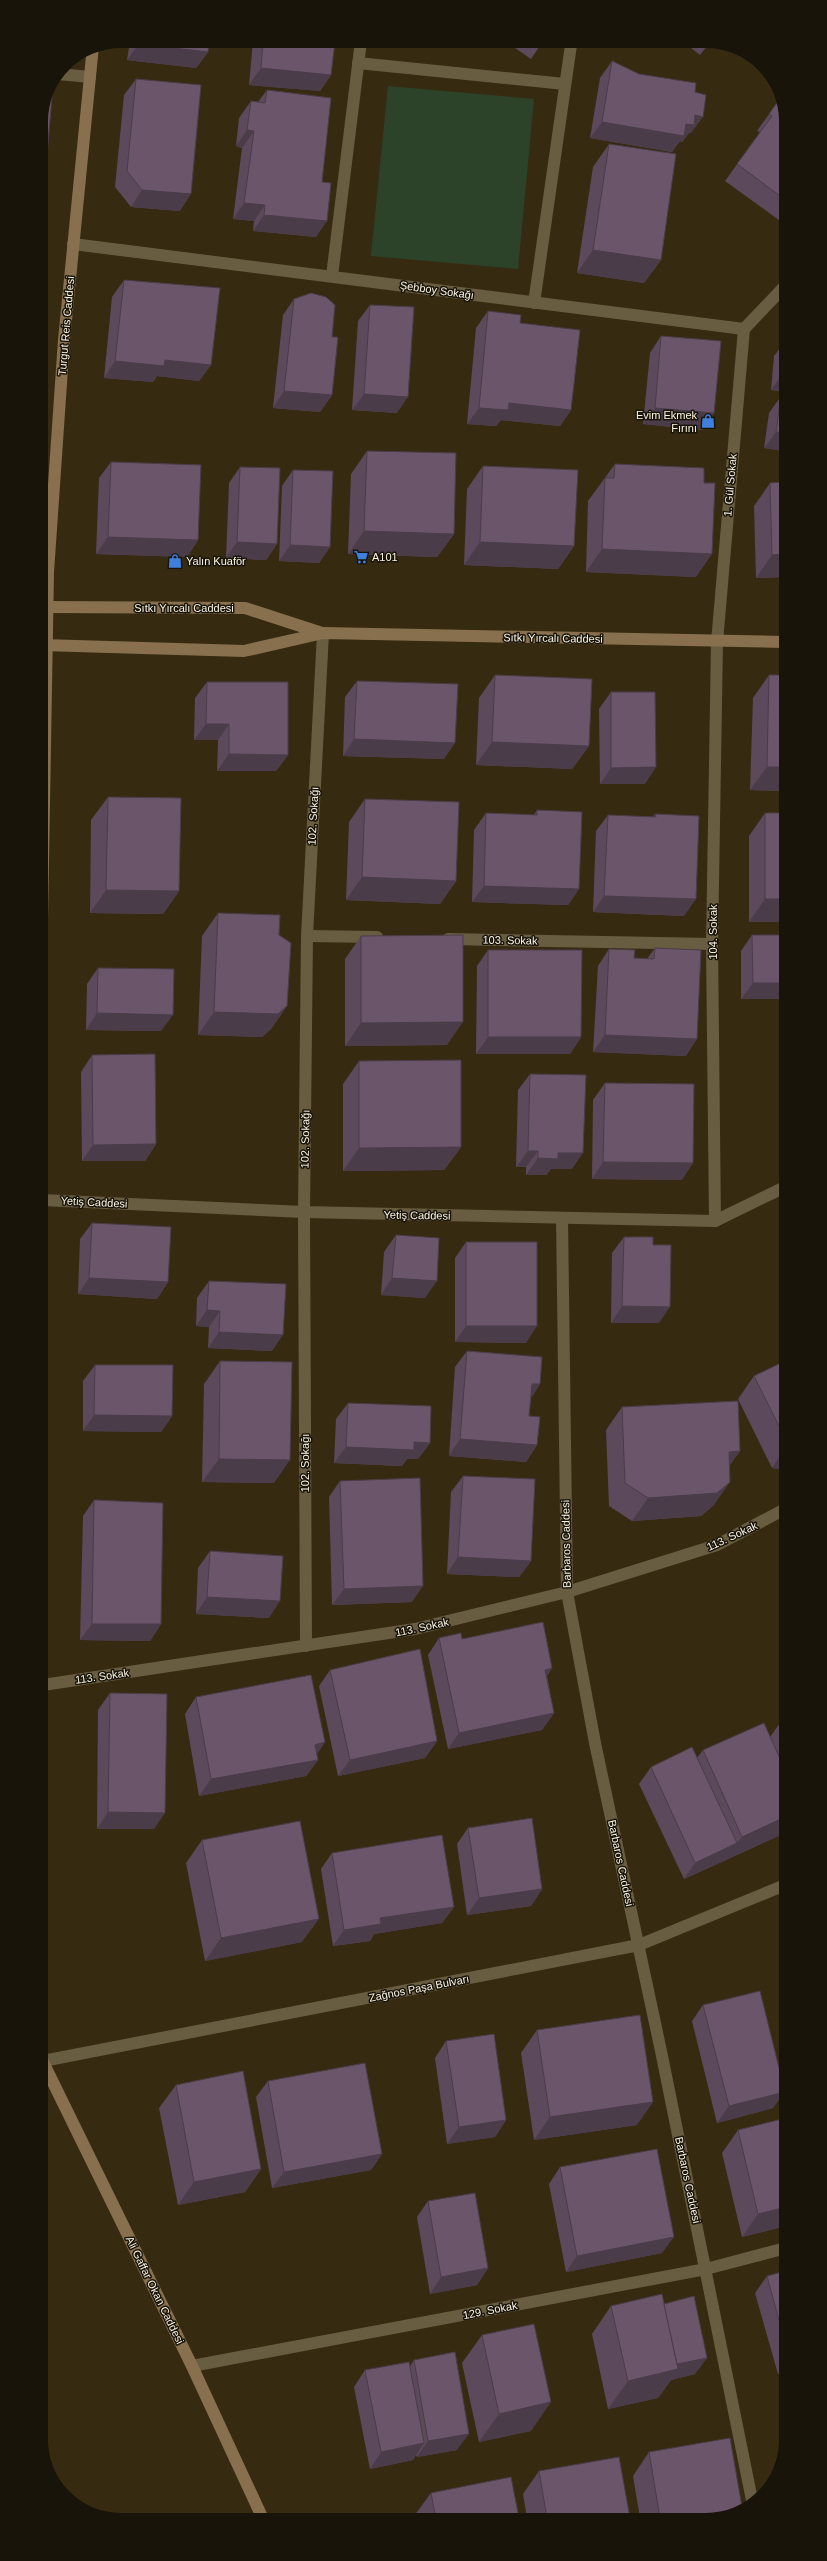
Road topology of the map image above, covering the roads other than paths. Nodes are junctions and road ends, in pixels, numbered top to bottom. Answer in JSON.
{"nodes":[{"id":1,"x":360,"y":48,"type":"edge"},
{"id":2,"x":571,"y":48,"type":"edge"},
{"id":3,"x":93,"y":54,"type":"edge"},
{"id":4,"x":358,"y":63,"type":"junction"},
{"id":5,"x":65,"y":75,"type":"edge"},
{"id":6,"x":90,"y":77,"type":"junction"},
{"id":7,"x":565,"y":84,"type":"junction"},
{"id":8,"x":73,"y":244,"type":"junction"},
{"id":9,"x":332,"y":276,"type":"junction"},
{"id":10,"x":779,"y":293,"type":"edge"},
{"id":11,"x":534,"y":303,"type":"junction"},
{"id":12,"x":744,"y":329,"type":"junction"},
{"id":13,"x":48,"y":554,"type":"edge"},
{"id":14,"x":48,"y":607,"type":"edge"},
{"id":15,"x":323,"y":633,"type":"junction"},
{"id":16,"x":717,"y":642,"type":"junction"},
{"id":17,"x":779,"y":642,"type":"edge"},
{"id":18,"x":48,"y":645,"type":"edge"},
{"id":19,"x":307,"y":936,"type":"junction"},
{"id":20,"x":387,"y":938,"type":"edge"},
{"id":21,"x":434,"y":939,"type":"edge"},
{"id":22,"x":712,"y":944,"type":"junction"},
{"id":23,"x":779,"y":1190,"type":"edge"},
{"id":24,"x":48,"y":1200,"type":"edge"},
{"id":25,"x":304,"y":1212,"type":"junction"},
{"id":26,"x":562,"y":1218,"type":"junction"},
{"id":27,"x":715,"y":1221,"type":"junction"},
{"id":28,"x":779,"y":1513,"type":"edge"},
{"id":29,"x":567,"y":1592,"type":"junction"},
{"id":30,"x":306,"y":1646,"type":"junction"},
{"id":31,"x":48,"y":1684,"type":"edge"},
{"id":32,"x":779,"y":1887,"type":"edge"},
{"id":33,"x":639,"y":1945,"type":"junction"},
{"id":34,"x":48,"y":2061,"type":"edge"},
{"id":35,"x":48,"y":2072,"type":"edge"},
{"id":36,"x":779,"y":2250,"type":"edge"},
{"id":37,"x":706,"y":2269,"type":"junction"},
{"id":38,"x":192,"y":2366,"type":"junction"},
{"id":39,"x":751,"y":2497,"type":"edge"},
{"id":40,"x":260,"y":2513,"type":"edge"}],
"edges":[{"from":1,"to":4,"type":"street"},
{"from":2,"to":7,"type":"street"},
{"from":3,"to":6,"type":"main road","name":"Turgut Reis Caddesi"},
{"from":4,"to":7,"type":"street"},
{"from":4,"to":9,"type":"street"},
{"from":5,"to":6,"type":"street"},
{"from":6,"to":8,"type":"main road","name":"Turgut Reis Caddesi"},
{"from":7,"to":11,"type":"street"},
{"from":8,"to":9,"type":"street","name":"Şebboy Sokağı"},
{"from":8,"to":13,"type":"main road","name":"Turgut Reis Caddesi"},
{"from":9,"to":11,"type":"street","name":"Şebboy Sokağı"},
{"from":10,"to":12,"type":"street"},
{"from":11,"to":12,"type":"street","name":"Şebboy Sokağı"},
{"from":12,"to":16,"type":"street","name":"1. Gül Sokak"},
{"from":14,"to":15,"type":"main road","name":"Sıtkı Yırcalı Caddesi"},
{"from":15,"to":16,"type":"main road","name":"Sıtkı Yırcalı Caddesi"},
{"from":15,"to":18,"type":"main road","name":"Sıtkı Yırcalı Caddesi"},
{"from":15,"to":19,"type":"street","name":"102. Sokağı"},
{"from":16,"to":17,"type":"main road","name":"Sıtkı Yırcalı Caddesi"},
{"from":16,"to":22,"type":"street","name":"104. Sokak"},
{"from":19,"to":20,"type":"street"},
{"from":19,"to":25,"type":"street","name":"102. Sokağı"},
{"from":21,"to":22,"type":"street","name":"103. Sokak"},
{"from":22,"to":27,"type":"street","name":"104. Sokak"},
{"from":23,"to":27,"type":"street","name":"Yetiş Caddesi"},
{"from":24,"to":25,"type":"street","name":"Yetiş Caddesi"},
{"from":25,"to":26,"type":"street","name":"Yetiş Caddesi"},
{"from":25,"to":30,"type":"street","name":"102. Sokağı"},
{"from":26,"to":27,"type":"street","name":"Yetiş Caddesi"},
{"from":26,"to":29,"type":"street","name":"Barbaros Caddesi"},
{"from":28,"to":29,"type":"street","name":"113. Sokak"},
{"from":29,"to":30,"type":"street","name":"113. Sokak"},
{"from":29,"to":33,"type":"street","name":"Barbaros Caddesi"},
{"from":30,"to":31,"type":"street","name":"113. Sokak"},
{"from":32,"to":33,"type":"street","name":"Zağnos Paşa Bulvarı"},
{"from":33,"to":34,"type":"street","name":"Zağnos Paşa Bulvarı"},
{"from":33,"to":37,"type":"street","name":"Barbaros Caddesi"},
{"from":35,"to":38,"type":"main road","name":"Ali Gaffar Okan Caddesi"},
{"from":36,"to":37,"type":"street","name":"129. Sokak"},
{"from":37,"to":38,"type":"street","name":"129. Sokak"},
{"from":37,"to":39,"type":"street","name":"Barbaros Caddesi"},
{"from":38,"to":40,"type":"main road","name":"Ali Gaffar Okan Caddesi"}]}
